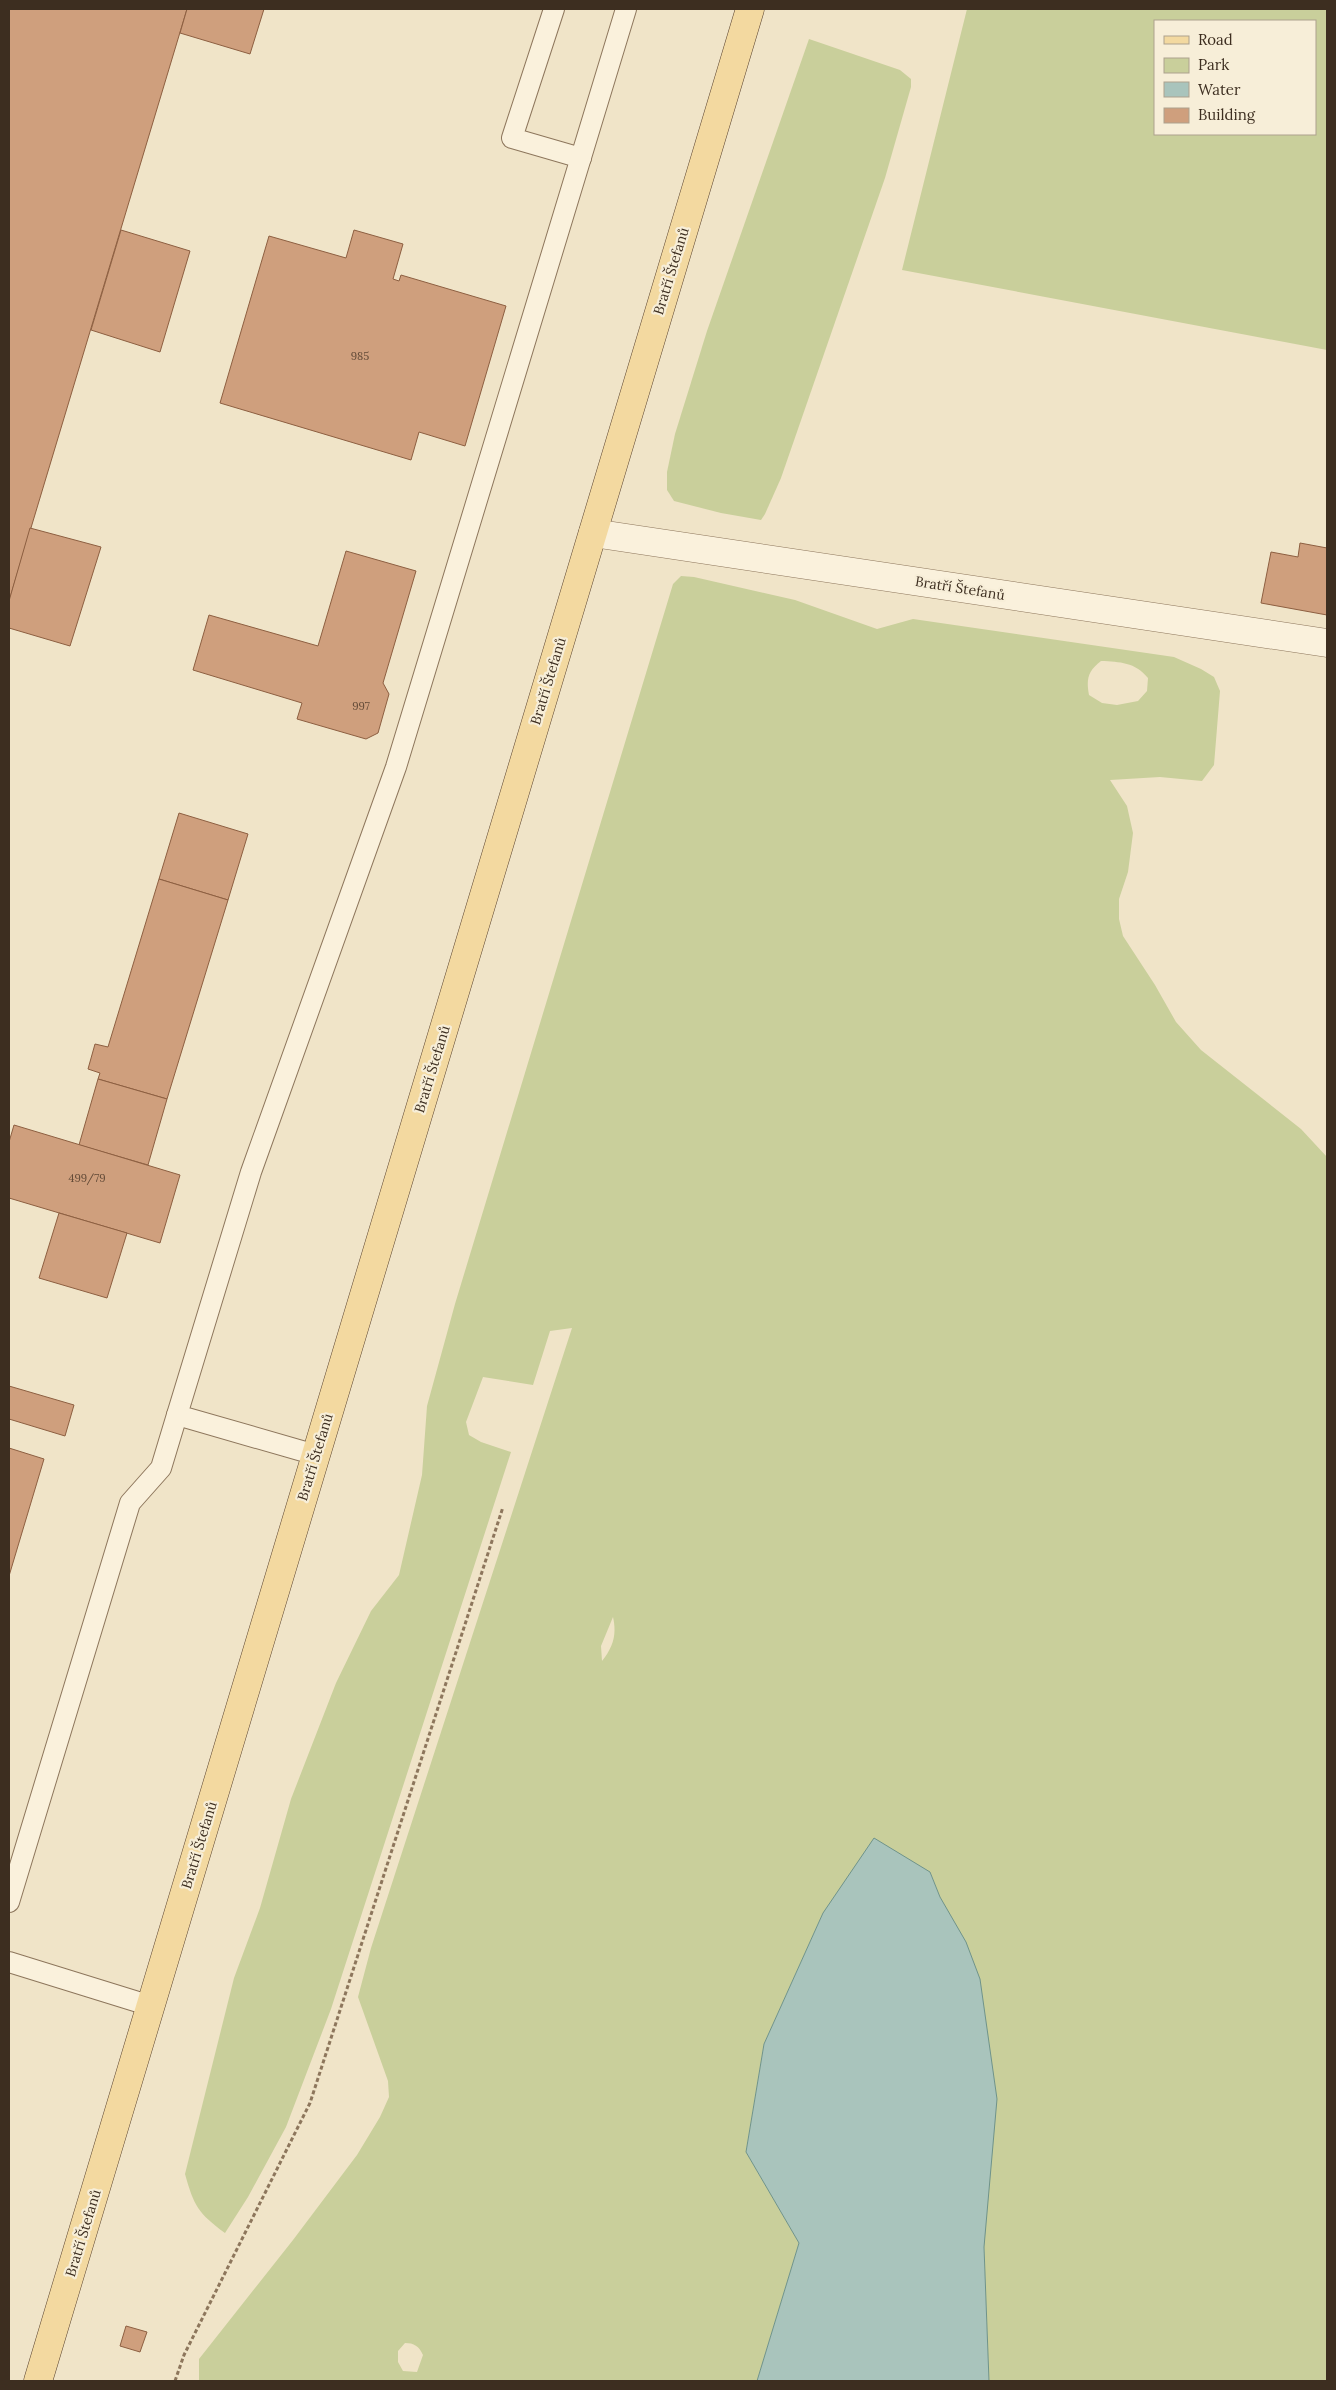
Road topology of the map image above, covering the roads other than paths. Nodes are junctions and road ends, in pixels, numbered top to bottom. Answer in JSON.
{"nodes":[{"id":1,"x":554,"y":9,"type":"edge"},
{"id":2,"x":626,"y":9,"type":"edge"},
{"id":3,"x":750,"y":9,"type":"edge"},
{"id":4,"x":581,"y":158,"type":"junction"},
{"id":5,"x":593,"y":533,"type":"junction"},
{"id":6,"x":1327,"y":643,"type":"edge"},
{"id":7,"x":176,"y":1415,"type":"junction"},
{"id":8,"x":316,"y":1455,"type":"junction"},
{"id":9,"x":9,"y":1902,"type":"edge"},
{"id":10,"x":9,"y":1962,"type":"edge"},
{"id":11,"x":151,"y":2006,"type":"junction"},
{"id":12,"x":38,"y":2381,"type":"edge"}],
"edges":[{"from":1,"to":4,"type":"lane"},
{"from":2,"to":4,"type":"lane"},
{"from":3,"to":5,"type":"main road","name":"Bratří Štefanů"},
{"from":4,"to":7,"type":"lane"},
{"from":5,"to":6,"type":"street","name":"Bratří Štefanů"},
{"from":5,"to":8,"type":"main road","name":"Bratří Štefanů"},
{"from":7,"to":8,"type":"lane"},
{"from":7,"to":9,"type":"lane"},
{"from":8,"to":11,"type":"main road","name":"Bratří Štefanů"},
{"from":10,"to":11,"type":"lane"},
{"from":11,"to":12,"type":"main road","name":"Bratří Štefanů"}]}
